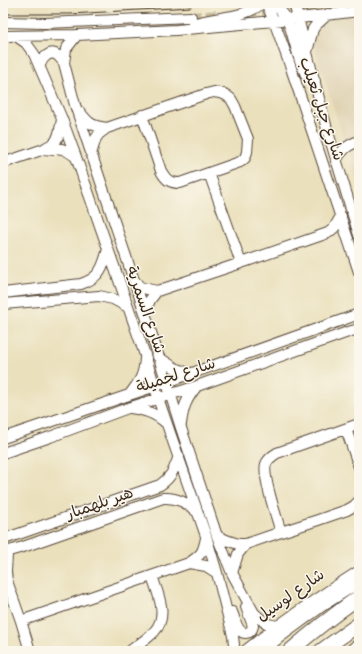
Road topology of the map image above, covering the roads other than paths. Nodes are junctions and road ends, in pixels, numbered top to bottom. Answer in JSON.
{"nodes":[{"id":1,"x":262,"y":3,"type":"edge"},
{"id":2,"x":266,"y":3,"type":"edge"},
{"id":3,"x":294,"y":3,"type":"edge"},
{"id":4,"x":280,"y":4,"type":"edge"},
{"id":5,"x":359,"y":11,"type":"edge"},
{"id":6,"x":328,"y":14,"type":"junction"},
{"id":7,"x":191,"y":17,"type":"tunnel mouth"},
{"id":8,"x":298,"y":18,"type":"junction"},
{"id":9,"x":287,"y":19,"type":"junction"},
{"id":10,"x":274,"y":21,"type":"junction"},
{"id":11,"x":3,"y":22,"type":"edge"},
{"id":12,"x":176,"y":30,"type":"junction"},
{"id":13,"x":77,"y":35,"type":"junction"},
{"id":14,"x":3,"y":36,"type":"edge"},
{"id":15,"x":16,"y":36,"type":"junction"},
{"id":16,"x":307,"y":54,"type":"junction"},
{"id":17,"x":64,"y":63,"type":"junction"},
{"id":18,"x":40,"y":65,"type":"junction"},
{"id":19,"x":315,"y":82,"type":"junction"},
{"id":20,"x":75,"y":105,"type":"junction"},
{"id":21,"x":142,"y":116,"type":"junction"},
{"id":22,"x":62,"y":119,"type":"junction"},
{"id":23,"x":108,"y":128,"type":"junction"},
{"id":24,"x":330,"y":139,"type":"junction"},
{"id":25,"x":354,"y":143,"type":"edge"},
{"id":26,"x":44,"y":150,"type":"junction"},
{"id":27,"x":91,"y":154,"type":"junction"},
{"id":28,"x":76,"y":157,"type":"junction"},
{"id":29,"x":336,"y":161,"type":"junction"},
{"id":30,"x":3,"y":163,"type":"edge"},
{"id":31,"x":209,"y":173,"type":"junction"},
{"id":32,"x":355,"y":212,"type":"edge"},
{"id":33,"x":341,"y":216,"type":"junction"},
{"id":34,"x":328,"y":233,"type":"junction"},
{"id":35,"x":359,"y":235,"type":"edge"},
{"id":36,"x":348,"y":241,"type":"junction"},
{"id":37,"x":108,"y":249,"type":"junction"},
{"id":38,"x":241,"y":263,"type":"junction"},
{"id":39,"x":359,"y":272,"type":"edge"},
{"id":40,"x":134,"y":280,"type":"junction"},
{"id":41,"x":157,"y":290,"type":"junction"},
{"id":42,"x":3,"y":293,"type":"edge"},
{"id":43,"x":3,"y":304,"type":"edge"},
{"id":44,"x":128,"y":307,"type":"junction"},
{"id":45,"x":145,"y":313,"type":"junction"},
{"id":46,"x":359,"y":314,"type":"edge"},
{"id":47,"x":359,"y":329,"type":"edge"},
{"id":48,"x":348,"y":332,"type":"junction"},
{"id":49,"x":359,"y":335,"type":"edge"},
{"id":50,"x":145,"y":355,"type":"junction"},
{"id":51,"x":158,"y":357,"type":"junction"},
{"id":52,"x":191,"y":374,"type":"junction"},
{"id":53,"x":167,"y":382,"type":"junction"},
{"id":54,"x":155,"y":386,"type":"junction"},
{"id":55,"x":197,"y":386,"type":"junction"},
{"id":56,"x":130,"y":394,"type":"junction"},
{"id":57,"x":171,"y":395,"type":"junction"},
{"id":58,"x":159,"y":399,"type":"junction"},
{"id":59,"x":128,"y":408,"type":"junction"},
{"id":60,"x":167,"y":423,"type":"junction"},
{"id":61,"x":359,"y":424,"type":"edge"},
{"id":62,"x":181,"y":428,"type":"junction"},
{"id":63,"x":346,"y":429,"type":"junction"},
{"id":64,"x":3,"y":438,"type":"edge"},
{"id":65,"x":3,"y":453,"type":"edge"},
{"id":66,"x":179,"y":456,"type":"junction"},
{"id":67,"x":359,"y":467,"type":"edge"},
{"id":68,"x":359,"y":501,"type":"edge"},
{"id":69,"x":198,"y":513,"type":"junction"},
{"id":70,"x":280,"y":532,"type":"junction"},
{"id":71,"x":206,"y":536,"type":"junction"},
{"id":72,"x":217,"y":536,"type":"junction"},
{"id":73,"x":4,"y":539,"type":"edge"},
{"id":74,"x":246,"y":544,"type":"junction"},
{"id":75,"x":6,"y":555,"type":"edge"},
{"id":76,"x":189,"y":563,"type":"junction"},
{"id":77,"x":359,"y":571,"type":"edge"},
{"id":78,"x":217,"y":573,"type":"junction"},
{"id":79,"x":232,"y":573,"type":"junction"},
{"id":80,"x":152,"y":576,"type":"junction"},
{"id":81,"x":5,"y":578,"type":"edge"},
{"id":82,"x":359,"y":581,"type":"edge"},
{"id":83,"x":359,"y":597,"type":"edge"},
{"id":84,"x":21,"y":621,"type":"junction"},
{"id":85,"x":359,"y":624,"type":"edge"},
{"id":86,"x":277,"y":626,"type":"junction"},
{"id":87,"x":359,"y":646,"type":"edge"},
{"id":88,"x":30,"y":651,"type":"edge"},
{"id":89,"x":130,"y":651,"type":"edge"},
{"id":90,"x":233,"y":651,"type":"edge"},
{"id":91,"x":244,"y":651,"type":"edge"},
{"id":92,"x":260,"y":651,"type":"edge"},
{"id":93,"x":276,"y":651,"type":"edge"},
{"id":94,"x":290,"y":651,"type":"edge"},
{"id":95,"x":321,"y":651,"type":"edge"},
{"id":96,"x":353,"y":651,"type":"edge"}],
"edges":[{"from":1,"to":12,"type":"street"},
{"from":2,"to":10,"type":"street","name":"شارع جبل ثعيلب"},
{"from":3,"to":8,"type":"street","name":"شارع جبل ثعيلب"},
{"from":4,"to":8,"type":"street"},
{"from":4,"to":9,"type":"street"},
{"from":4,"to":10,"type":"street"},
{"from":5,"to":6,"type":"street"},
{"from":6,"to":8,"type":"street"},
{"from":6,"to":16,"type":"street"},
{"from":7,"to":11,"type":"street"},
{"from":8,"to":9,"type":"street"},
{"from":8,"to":16,"type":"street","name":"شارع جبل ثعيلب"},
{"from":9,"to":10,"type":"street"},
{"from":9,"to":19,"type":"street"},
{"from":10,"to":12,"type":"street"},
{"from":10,"to":33,"type":"street","name":"شارع جبل ثعيلب"},
{"from":12,"to":13,"type":"street"},
{"from":13,"to":15,"type":"street"},
{"from":13,"to":17,"type":"street"},
{"from":14,"to":15,"type":"street"},
{"from":15,"to":18,"type":"street","name":"شارع السمرية"},
{"from":16,"to":19,"type":"street","name":"شارع جبل ثعيلب"},
{"from":17,"to":18,"type":"street"},
{"from":17,"to":20,"type":"street","name":"شارع السمرية"},
{"from":18,"to":22,"type":"street","name":"شارع السمرية"},
{"from":19,"to":24,"type":"street","name":"شارع جبل ثعيلب"},
{"from":20,"to":23,"type":"street"},
{"from":20,"to":27,"type":"street","name":"شارع السمرية"},
{"from":21,"to":23,"type":"street"},
{"from":21,"to":31,"type":"street"},
{"from":21,"to":31,"type":"street"},
{"from":22,"to":26,"type":"street"},
{"from":22,"to":28,"type":"street","name":"شارع السمرية"},
{"from":23,"to":27,"type":"street"},
{"from":24,"to":25,"type":"street"},
{"from":24,"to":29,"type":"street","name":"شارع جبل ثعيلب"},
{"from":25,"to":29,"type":"street"},
{"from":26,"to":28,"type":"street"},
{"from":26,"to":30,"type":"street"},
{"from":27,"to":40,"type":"street","name":"شارع السمرية"},
{"from":28,"to":37,"type":"street","name":"شارع السمرية"},
{"from":29,"to":32,"type":"street","name":"شارع جبل ثعيلب"},
{"from":31,"to":38,"type":"street"},
{"from":32,"to":35,"type":"street","name":"شارع جبل ثعيلب"},
{"from":33,"to":34,"type":"street"},
{"from":33,"to":36,"type":"street","name":"شارع جبل ثعيلب"},
{"from":34,"to":36,"type":"street"},
{"from":34,"to":38,"type":"street"},
{"from":36,"to":39,"type":"street","name":"شارع جبل ثعيلب"},
{"from":37,"to":42,"type":"street"},
{"from":37,"to":44,"type":"street","name":"شارع السمرية"},
{"from":38,"to":41,"type":"street"},
{"from":40,"to":41,"type":"street"},
{"from":40,"to":45,"type":"street","name":"شارع السمرية"},
{"from":41,"to":45,"type":"street"},
{"from":43,"to":44,"type":"street"},
{"from":44,"to":50,"type":"street","name":"شارع السمرية"},
{"from":45,"to":51,"type":"street","name":"شارع السمرية"},
{"from":46,"to":52,"type":"street","name":"شارع لجميلة"},
{"from":47,"to":48,"type":"street","name":"شارع لجميلة"},
{"from":48,"to":49,"type":"street"},
{"from":48,"to":55,"type":"street","name":"شارع لجميلة"},
{"from":50,"to":54,"type":"street","name":"شارع السمرية"},
{"from":50,"to":56,"type":"street"},
{"from":51,"to":52,"type":"street"},
{"from":51,"to":53,"type":"street","name":"شارع السمرية"},
{"from":52,"to":53,"type":"street","name":"شارع لجميلة"},
{"from":53,"to":54,"type":"street","name":"شارع لجميلة"},
{"from":53,"to":57,"type":"street","name":"شارع السمرية"},
{"from":54,"to":56,"type":"street","name":"شارع لجميلة"},
{"from":54,"to":58,"type":"street","name":"شارع السمرية"},
{"from":55,"to":57,"type":"street","name":"شارع لجميلة"},
{"from":55,"to":62,"type":"street"},
{"from":56,"to":64,"type":"street","name":"شارع لجميلة"},
{"from":57,"to":58,"type":"street","name":"شارع لجميلة"},
{"from":57,"to":62,"type":"street","name":"شارع السمرية"},
{"from":58,"to":59,"type":"street","name":"شارع لجميلة"},
{"from":58,"to":60,"type":"street","name":"شارع السمرية"},
{"from":59,"to":60,"type":"street"},
{"from":59,"to":65,"type":"street","name":"شارع لجميلة"},
{"from":60,"to":66,"type":"street","name":"شارع السمرية"},
{"from":61,"to":63,"type":"street"},
{"from":62,"to":72,"type":"street","name":"شارع السمرية"},
{"from":63,"to":67,"type":"street"},
{"from":63,"to":70,"type":"street"},
{"from":66,"to":69,"type":"street","name":"شارع السمرية"},
{"from":66,"to":73,"type":"street","name":"هير بلهمبار"},
{"from":68,"to":70,"type":"street"},
{"from":69,"to":71,"type":"street","name":"شارع السمرية"},
{"from":69,"to":75,"type":"street","name":"هير بلهمبار"},
{"from":70,"to":74,"type":"street"},
{"from":71,"to":76,"type":"street"},
{"from":71,"to":78,"type":"street","name":"شارع السمرية"},
{"from":72,"to":74,"type":"street"},
{"from":72,"to":79,"type":"street","name":"شارع السمرية"},
{"from":73,"to":75,"type":"street"},
{"from":74,"to":79,"type":"street"},
{"from":75,"to":81,"type":"street"},
{"from":76,"to":78,"type":"street"},
{"from":76,"to":80,"type":"street"},
{"from":77,"to":86,"type":"street","name":"شارع لوسيل"},
{"from":78,"to":79,"type":"street"},
{"from":78,"to":90,"type":"street","name":"شارع السمرية"},
{"from":79,"to":86,"type":"street","name":"شارع السمرية"},
{"from":80,"to":84,"type":"street"},
{"from":80,"to":89,"type":"street"},
{"from":81,"to":84,"type":"street"},
{"from":82,"to":92,"type":"highway"},
{"from":82,"to":93,"type":"highway"},
{"from":83,"to":94,"type":"highway"},
{"from":84,"to":88,"type":"street"},
{"from":85,"to":95,"type":"highway"},
{"from":86,"to":91,"type":"street","name":"شارع لوسيل"},
{"from":87,"to":96,"type":"highway"}]}
